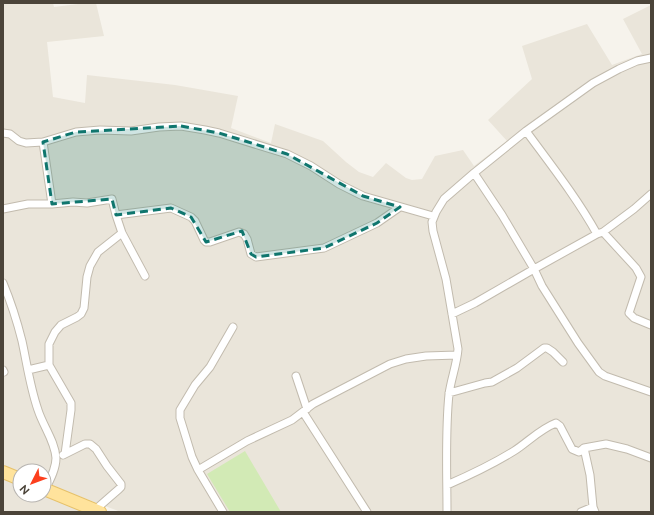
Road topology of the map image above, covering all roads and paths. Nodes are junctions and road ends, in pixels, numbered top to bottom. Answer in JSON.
{"nodes":[{"id":1,"x":651,"y":58,"type":"edge"},
{"id":2,"x":526,"y":131,"type":"junction"},
{"id":3,"x":3,"y":133,"type":"edge"},
{"id":4,"x":44,"y":142,"type":"junction"},
{"id":5,"x":474,"y":173,"type":"junction"},
{"id":6,"x":651,"y":194,"type":"edge"},
{"id":7,"x":52,"y":204,"type":"junction"},
{"id":8,"x":400,"y":207,"type":"junction"},
{"id":9,"x":3,"y":209,"type":"edge"},
{"id":10,"x":116,"y":215,"type":"junction"},
{"id":11,"x":433,"y":216,"type":"junction"},
{"id":12,"x":122,"y":233,"type":"junction"},
{"id":13,"x":600,"y":233,"type":"junction"},
{"id":14,"x":534,"y":269,"type":"junction"},
{"id":15,"x":145,"y":276,"type":"dead end"},
{"id":16,"x":3,"y":283,"type":"edge"},
{"id":17,"x":452,"y":314,"type":"junction"},
{"id":18,"x":651,"y":325,"type":"edge"},
{"id":19,"x":233,"y":327,"type":"dead end"},
{"id":20,"x":457,"y":355,"type":"junction"},
{"id":21,"x":563,"y":362,"type":"dead end"},
{"id":22,"x":49,"y":365,"type":"junction"},
{"id":23,"x":28,"y":370,"type":"junction"},
{"id":24,"x":296,"y":376,"type":"dead end"},
{"id":25,"x":651,"y":392,"type":"edge"},
{"id":26,"x":449,"y":393,"type":"junction"},
{"id":27,"x":305,"y":411,"type":"junction"},
{"id":28,"x":584,"y":448,"type":"junction"},
{"id":29,"x":65,"y":454,"type":"junction"},
{"id":30,"x":651,"y":458,"type":"edge"},
{"id":31,"x":56,"y":459,"type":"junction"},
{"id":32,"x":198,"y":470,"type":"junction"},
{"id":33,"x":52,"y":476,"type":"edge"},
{"id":34,"x":447,"y":485,"type":"junction"},
{"id":35,"x":52,"y":492,"type":"edge"},
{"id":36,"x":594,"y":510,"type":"edge"},
{"id":37,"x":97,"y":511,"type":"edge"},
{"id":38,"x":223,"y":512,"type":"edge"},
{"id":39,"x":367,"y":512,"type":"edge"},
{"id":40,"x":447,"y":512,"type":"edge"},
{"id":41,"x":582,"y":512,"type":"edge"}],
"edges":[{"from":1,"to":2,"type":"street"},
{"from":2,"to":5,"type":"street"},
{"from":2,"to":13,"type":"street"},
{"from":3,"to":4,"type":"street"},
{"from":4,"to":7,"type":"street"},
{"from":4,"to":8,"type":"street"},
{"from":5,"to":11,"type":"street"},
{"from":5,"to":14,"type":"street"},
{"from":6,"to":13,"type":"street"},
{"from":7,"to":9,"type":"street"},
{"from":7,"to":10,"type":"street"},
{"from":8,"to":10,"type":"street"},
{"from":8,"to":11,"type":"street"},
{"from":10,"to":12,"type":"street"},
{"from":11,"to":17,"type":"street"},
{"from":12,"to":15,"type":"street"},
{"from":12,"to":22,"type":"street"},
{"from":13,"to":14,"type":"street"},
{"from":13,"to":18,"type":"street"},
{"from":14,"to":17,"type":"street"},
{"from":14,"to":25,"type":"street"},
{"from":16,"to":23,"type":"street"},
{"from":17,"to":20,"type":"street"},
{"from":19,"to":32,"type":"street"},
{"from":20,"to":26,"type":"street"},
{"from":20,"to":27,"type":"street"},
{"from":21,"to":26,"type":"street"},
{"from":22,"to":23,"type":"street"},
{"from":22,"to":29,"type":"street"},
{"from":23,"to":31,"type":"street"},
{"from":24,"to":27,"type":"street"},
{"from":26,"to":34,"type":"street"},
{"from":27,"to":32,"type":"street"},
{"from":27,"to":39,"type":"street"},
{"from":28,"to":30,"type":"street"},
{"from":28,"to":34,"type":"street"},
{"from":28,"to":36,"type":"street"},
{"from":29,"to":31,"type":"street"},
{"from":29,"to":37,"type":"street"},
{"from":31,"to":33,"type":"street"},
{"from":32,"to":38,"type":"street"},
{"from":34,"to":40,"type":"street"},
{"from":35,"to":37,"type":"main road"},
{"from":36,"to":41,"type":"street"}]}
